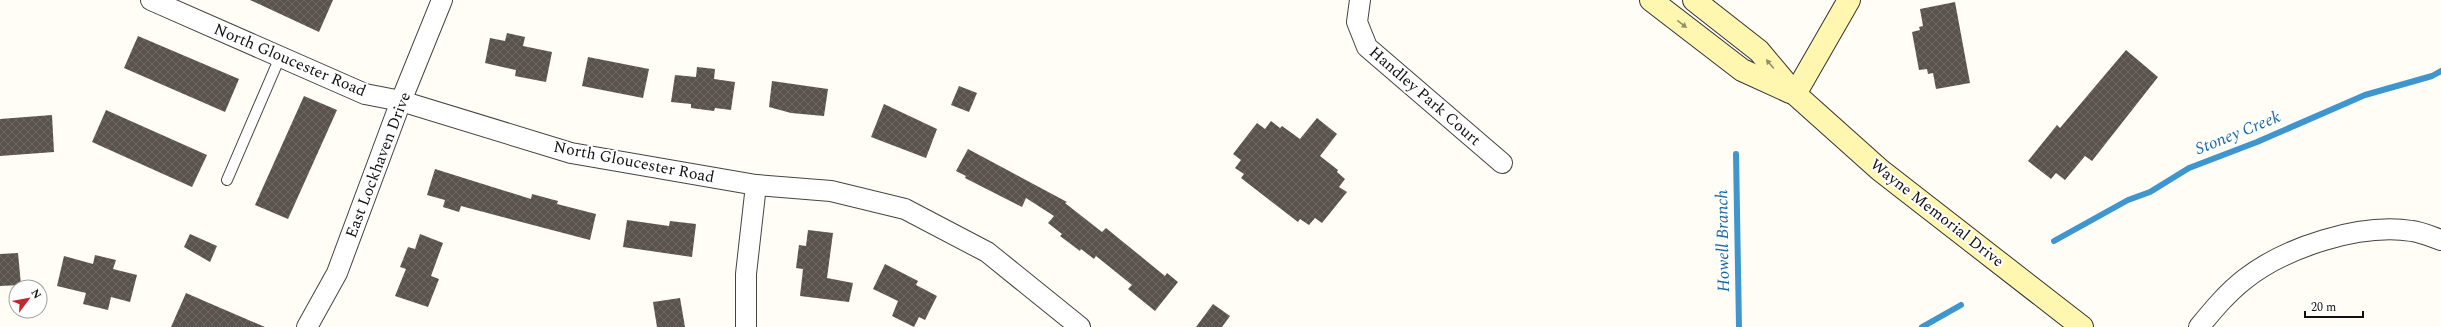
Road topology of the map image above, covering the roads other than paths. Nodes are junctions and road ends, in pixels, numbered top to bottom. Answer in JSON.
{"nodes":[{"id":1,"x":151,"y":0,"type":"edge"},
{"id":2,"x":442,"y":0,"type":"edge"},
{"id":3,"x":1360,"y":0,"type":"edge"},
{"id":4,"x":1651,"y":0,"type":"edge"},
{"id":5,"x":1694,"y":0,"type":"edge"},
{"id":6,"x":1849,"y":0,"type":"edge"},
{"id":7,"x":280,"y":57,"type":"junction"},
{"id":8,"x":1795,"y":94,"type":"junction"},
{"id":9,"x":401,"y":101,"type":"junction"},
{"id":10,"x":1502,"y":163,"type":"dead end"},
{"id":11,"x":227,"y":180,"type":"dead end"},
{"id":12,"x":756,"y":185,"type":"junction"},
{"id":13,"x":2441,"y":240,"type":"edge"},
{"id":14,"x":307,"y":327,"type":"edge"},
{"id":15,"x":746,"y":327,"type":"edge"},
{"id":16,"x":1080,"y":327,"type":"edge"},
{"id":17,"x":2082,"y":327,"type":"edge"},
{"id":18,"x":2198,"y":327,"type":"edge"}],
"edges":[{"from":1,"to":7,"type":"street","name":"North Gloucester Road"},
{"from":2,"to":9,"type":"street","name":"East Lockhaven Drive"},
{"from":3,"to":10,"type":"street","name":"Handley Park Court"},
{"from":4,"to":8,"type":"main road","name":"Wayne Memorial Drive","one_way":true},
{"from":8,"to":5,"type":"main road","name":"Wayne Memorial Drive","one_way":true},
{"from":6,"to":8,"type":"main road"},
{"from":7,"to":9,"type":"street","name":"North Gloucester Road"},
{"from":7,"to":11,"type":"lane"},
{"from":8,"to":17,"type":"main road","name":"Wayne Memorial Drive"},
{"from":9,"to":12,"type":"street","name":"North Gloucester Road"},
{"from":9,"to":14,"type":"street","name":"East Lockhaven Drive"},
{"from":12,"to":15,"type":"street"},
{"from":12,"to":16,"type":"street","name":"North Gloucester Road"},
{"from":13,"to":18,"type":"street"}]}
